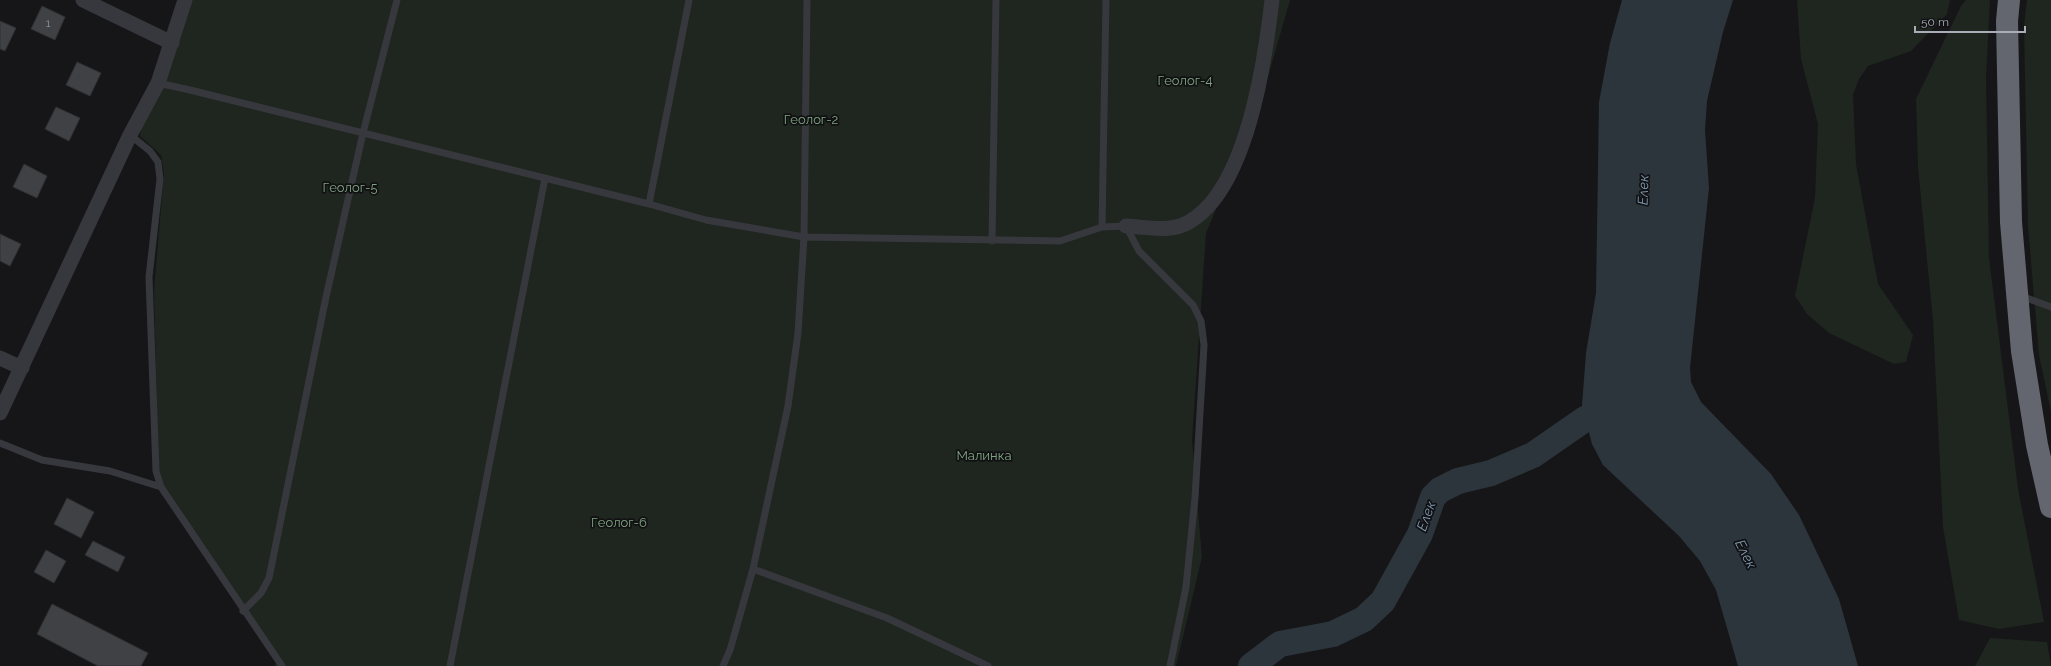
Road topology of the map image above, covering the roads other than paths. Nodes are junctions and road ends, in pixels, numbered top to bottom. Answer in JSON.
{"nodes":[{"id":1,"x":83,"y":0,"type":"edge"},
{"id":2,"x":185,"y":0,"type":"edge"},
{"id":3,"x":397,"y":0,"type":"edge"},
{"id":4,"x":689,"y":0,"type":"edge"},
{"id":5,"x":807,"y":0,"type":"edge"},
{"id":6,"x":996,"y":0,"type":"edge"},
{"id":7,"x":1106,"y":0,"type":"edge"},
{"id":8,"x":1272,"y":0,"type":"edge"},
{"id":9,"x":2009,"y":0,"type":"edge"},
{"id":10,"x":172,"y":43,"type":"junction"},
{"id":11,"x":158,"y":83,"type":"junction"},
{"id":12,"x":363,"y":133,"type":"junction"},
{"id":13,"x":130,"y":135,"type":"junction"},
{"id":14,"x":545,"y":178,"type":"junction"},
{"id":15,"x":649,"y":204,"type":"junction"},
{"id":16,"x":1126,"y":226,"type":"junction"},
{"id":17,"x":1102,"y":227,"type":"junction"},
{"id":18,"x":804,"y":237,"type":"junction"},
{"id":19,"x":992,"y":241,"type":"junction"},
{"id":20,"x":2017,"y":294,"type":"junction"},
{"id":21,"x":2051,"y":306,"type":"edge"},
{"id":22,"x":0,"y":358,"type":"edge"},
{"id":23,"x":22,"y":368,"type":"junction"},
{"id":24,"x":0,"y":413,"type":"edge"},
{"id":25,"x":0,"y":443,"type":"edge"},
{"id":26,"x":161,"y":487,"type":"junction"},
{"id":27,"x":2051,"y":507,"type":"edge"},
{"id":28,"x":753,"y":569,"type":"junction"},
{"id":29,"x":243,"y":611,"type":"junction"},
{"id":30,"x":279,"y":664,"type":"edge"},
{"id":31,"x":450,"y":666,"type":"edge"},
{"id":32,"x":723,"y":666,"type":"edge"},
{"id":33,"x":988,"y":666,"type":"edge"},
{"id":34,"x":1170,"y":666,"type":"edge"}],
"edges":[{"from":1,"to":10,"type":"street"},
{"from":2,"to":10,"type":"street"},
{"from":3,"to":12,"type":"lane"},
{"from":4,"to":15,"type":"lane"},
{"from":5,"to":18,"type":"lane"},
{"from":6,"to":19,"type":"lane"},
{"from":7,"to":17,"type":"lane"},
{"from":8,"to":16,"type":"street"},
{"from":9,"to":20,"type":"highway"},
{"from":10,"to":11,"type":"street"},
{"from":11,"to":12,"type":"lane"},
{"from":11,"to":13,"type":"street"},
{"from":12,"to":14,"type":"lane"},
{"from":12,"to":29,"type":"lane"},
{"from":13,"to":23,"type":"street"},
{"from":13,"to":26,"type":"lane"},
{"from":14,"to":15,"type":"lane"},
{"from":14,"to":31,"type":"lane"},
{"from":15,"to":18,"type":"lane"},
{"from":16,"to":17,"type":"lane"},
{"from":16,"to":34,"type":"lane"},
{"from":17,"to":19,"type":"lane"},
{"from":18,"to":19,"type":"lane"},
{"from":18,"to":28,"type":"lane"},
{"from":20,"to":21,"type":"lane"},
{"from":20,"to":27,"type":"highway"},
{"from":22,"to":23,"type":"street"},
{"from":23,"to":24,"type":"street"},
{"from":25,"to":26,"type":"lane"},
{"from":26,"to":29,"type":"lane"},
{"from":28,"to":32,"type":"lane"},
{"from":28,"to":33,"type":"lane"},
{"from":29,"to":30,"type":"lane"}]}
